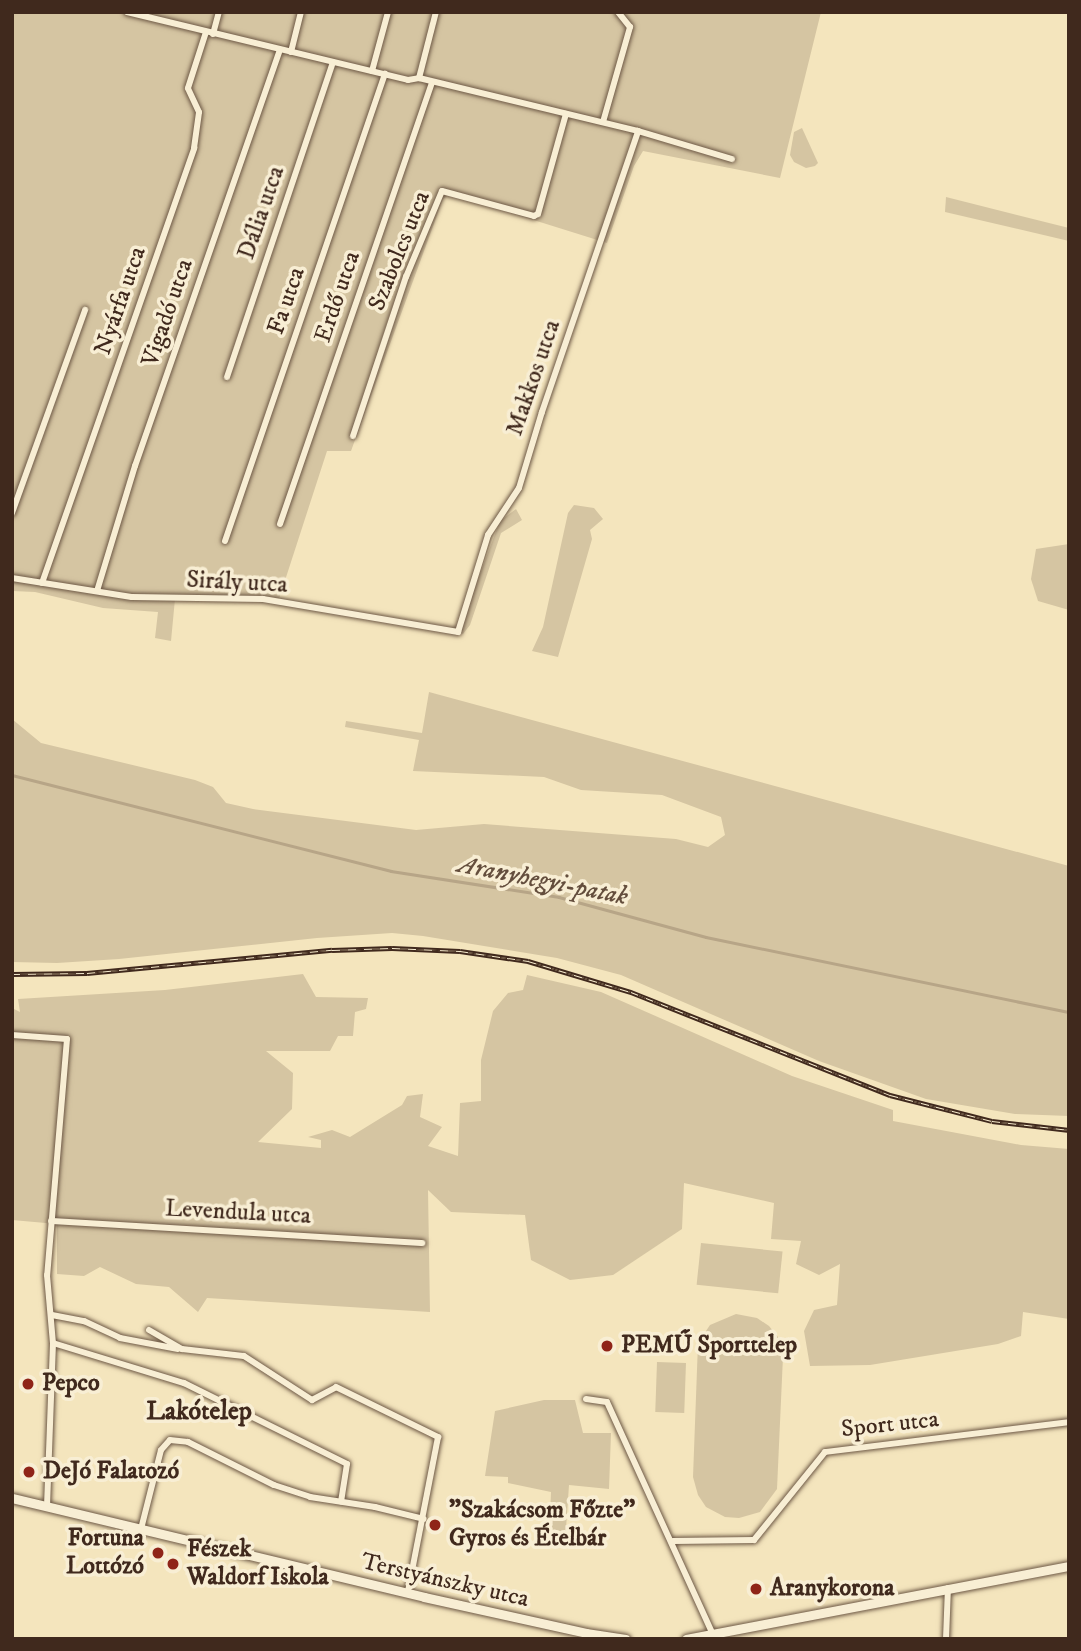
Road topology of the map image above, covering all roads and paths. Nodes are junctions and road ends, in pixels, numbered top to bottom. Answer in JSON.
{"nodes":[{"id":1,"x":127,"y":12,"type":"edge"},
{"id":2,"x":219,"y":12,"type":"edge"},
{"id":3,"x":301,"y":12,"type":"edge"},
{"id":4,"x":388,"y":12,"type":"edge"},
{"id":5,"x":436,"y":12,"type":"edge"},
{"id":6,"x":618,"y":12,"type":"edge"},
{"id":7,"x":152,"y":15,"type":"edge"},
{"id":8,"x":209,"y":33,"type":"junction"},
{"id":9,"x":280,"y":49,"type":"junction"},
{"id":10,"x":290,"y":52,"type":"junction"},
{"id":11,"x":333,"y":62,"type":"junction"},
{"id":12,"x":372,"y":71,"type":"junction"},
{"id":13,"x":385,"y":74,"type":"junction"},
{"id":14,"x":419,"y":78,"type":"junction"},
{"id":15,"x":432,"y":83,"type":"junction"},
{"id":16,"x":566,"y":114,"type":"junction"},
{"id":17,"x":603,"y":122,"type":"junction"},
{"id":18,"x":638,"y":131,"type":"junction"},
{"id":19,"x":733,"y":159,"type":"dead end"},
{"id":20,"x":85,"y":310,"type":"dead end"},
{"id":21,"x":227,"y":377,"type":"dead end"},
{"id":22,"x":353,"y":436,"type":"dead end"},
{"id":23,"x":12,"y":513,"type":"edge"},
{"id":24,"x":280,"y":523,"type":"dead end"},
{"id":25,"x":225,"y":541,"type":"dead end"},
{"id":26,"x":12,"y":578,"type":"edge"},
{"id":27,"x":42,"y":583,"type":"junction"},
{"id":28,"x":97,"y":591,"type":"junction"},
{"id":29,"x":458,"y":632,"type":"joint"},
{"id":30,"x":12,"y":1035,"type":"edge"},
{"id":31,"x":51,"y":1221,"type":"junction"},
{"id":32,"x":422,"y":1243,"type":"dead end"},
{"id":33,"x":52,"y":1315,"type":"junction"},
{"id":34,"x":149,"y":1329,"type":"dead end"},
{"id":35,"x":53,"y":1343,"type":"junction"},
{"id":36,"x":181,"y":1349,"type":"junction"},
{"id":37,"x":586,"y":1399,"type":"dead end"},
{"id":38,"x":1069,"y":1422,"type":"edge"},
{"id":39,"x":12,"y":1498,"type":"edge"},
{"id":40,"x":341,"y":1502,"type":"junction"},
{"id":41,"x":47,"y":1506,"type":"junction"},
{"id":42,"x":424,"y":1520,"type":"junction"},
{"id":43,"x":141,"y":1529,"type":"junction"},
{"id":44,"x":673,"y":1541,"type":"junction"},
{"id":45,"x":1069,"y":1566,"type":"edge"},
{"id":46,"x":948,"y":1587,"type":"junction"},
{"id":47,"x":408,"y":1592,"type":"junction"},
{"id":48,"x":713,"y":1634,"type":"junction"},
{"id":49,"x":728,"y":1635,"type":"edge"},
{"id":50,"x":626,"y":1639,"type":"edge"},
{"id":51,"x":686,"y":1639,"type":"edge"},
{"id":52,"x":946,"y":1639,"type":"edge"}],
"edges":[{"from":1,"to":7,"type":"street"},
{"from":2,"to":8,"type":"street","name":"Nyárfa utca"},
{"from":3,"to":10,"type":"street"},
{"from":4,"to":12,"type":"street"},
{"from":5,"to":14,"type":"street"},
{"from":6,"to":17,"type":"street"},
{"from":7,"to":8,"type":"street"},
{"from":8,"to":9,"type":"street"},
{"from":8,"to":27,"type":"street","name":"Nyárfa utca"},
{"from":9,"to":10,"type":"street"},
{"from":9,"to":28,"type":"street","name":"Vigadó utca"},
{"from":10,"to":11,"type":"street"},
{"from":11,"to":12,"type":"street"},
{"from":11,"to":21,"type":"street","name":"Dália utca"},
{"from":12,"to":13,"type":"street"},
{"from":13,"to":14,"type":"street"},
{"from":13,"to":25,"type":"street","name":"Fa utca"},
{"from":14,"to":15,"type":"street"},
{"from":15,"to":16,"type":"street"},
{"from":15,"to":24,"type":"street","name":"Erdő utca"},
{"from":16,"to":17,"type":"street"},
{"from":16,"to":22,"type":"street","name":"Szabolcs utca"},
{"from":17,"to":18,"type":"street"},
{"from":18,"to":19,"type":"street"},
{"from":18,"to":29,"type":"street","name":"Makkos utca"},
{"from":20,"to":23,"type":"street"},
{"from":26,"to":27,"type":"street","name":"Sirály utca"},
{"from":27,"to":28,"type":"street","name":"Sirály utca"},
{"from":28,"to":29,"type":"street","name":"Sirály utca"},
{"from":30,"to":31,"type":"street"},
{"from":31,"to":32,"type":"street","name":"Levendula utca"},
{"from":31,"to":33,"type":"street"},
{"from":33,"to":35,"type":"street"},
{"from":33,"to":36,"type":"street"},
{"from":34,"to":36,"type":"street"},
{"from":35,"to":40,"type":"street"},
{"from":35,"to":41,"type":"street"},
{"from":36,"to":42,"type":"street"},
{"from":37,"to":44,"type":"street"},
{"from":38,"to":44,"type":"street","name":"Sport utca"},
{"from":39,"to":41,"type":"main road","name":"Terstyánszky utca"},
{"from":40,"to":42,"type":"street"},
{"from":40,"to":43,"type":"street"},
{"from":41,"to":43,"type":"main road","name":"Terstyánszky utca"},
{"from":42,"to":47,"type":"street"},
{"from":43,"to":47,"type":"main road","name":"Terstyánszky utca"},
{"from":44,"to":48,"type":"street"},
{"from":45,"to":46,"type":"main road"},
{"from":46,"to":49,"type":"main road"},
{"from":46,"to":52,"type":"street"},
{"from":47,"to":50,"type":"main road","name":"Terstyánszky utca"},
{"from":48,"to":49,"type":"main road"},
{"from":48,"to":51,"type":"main road"}]}
